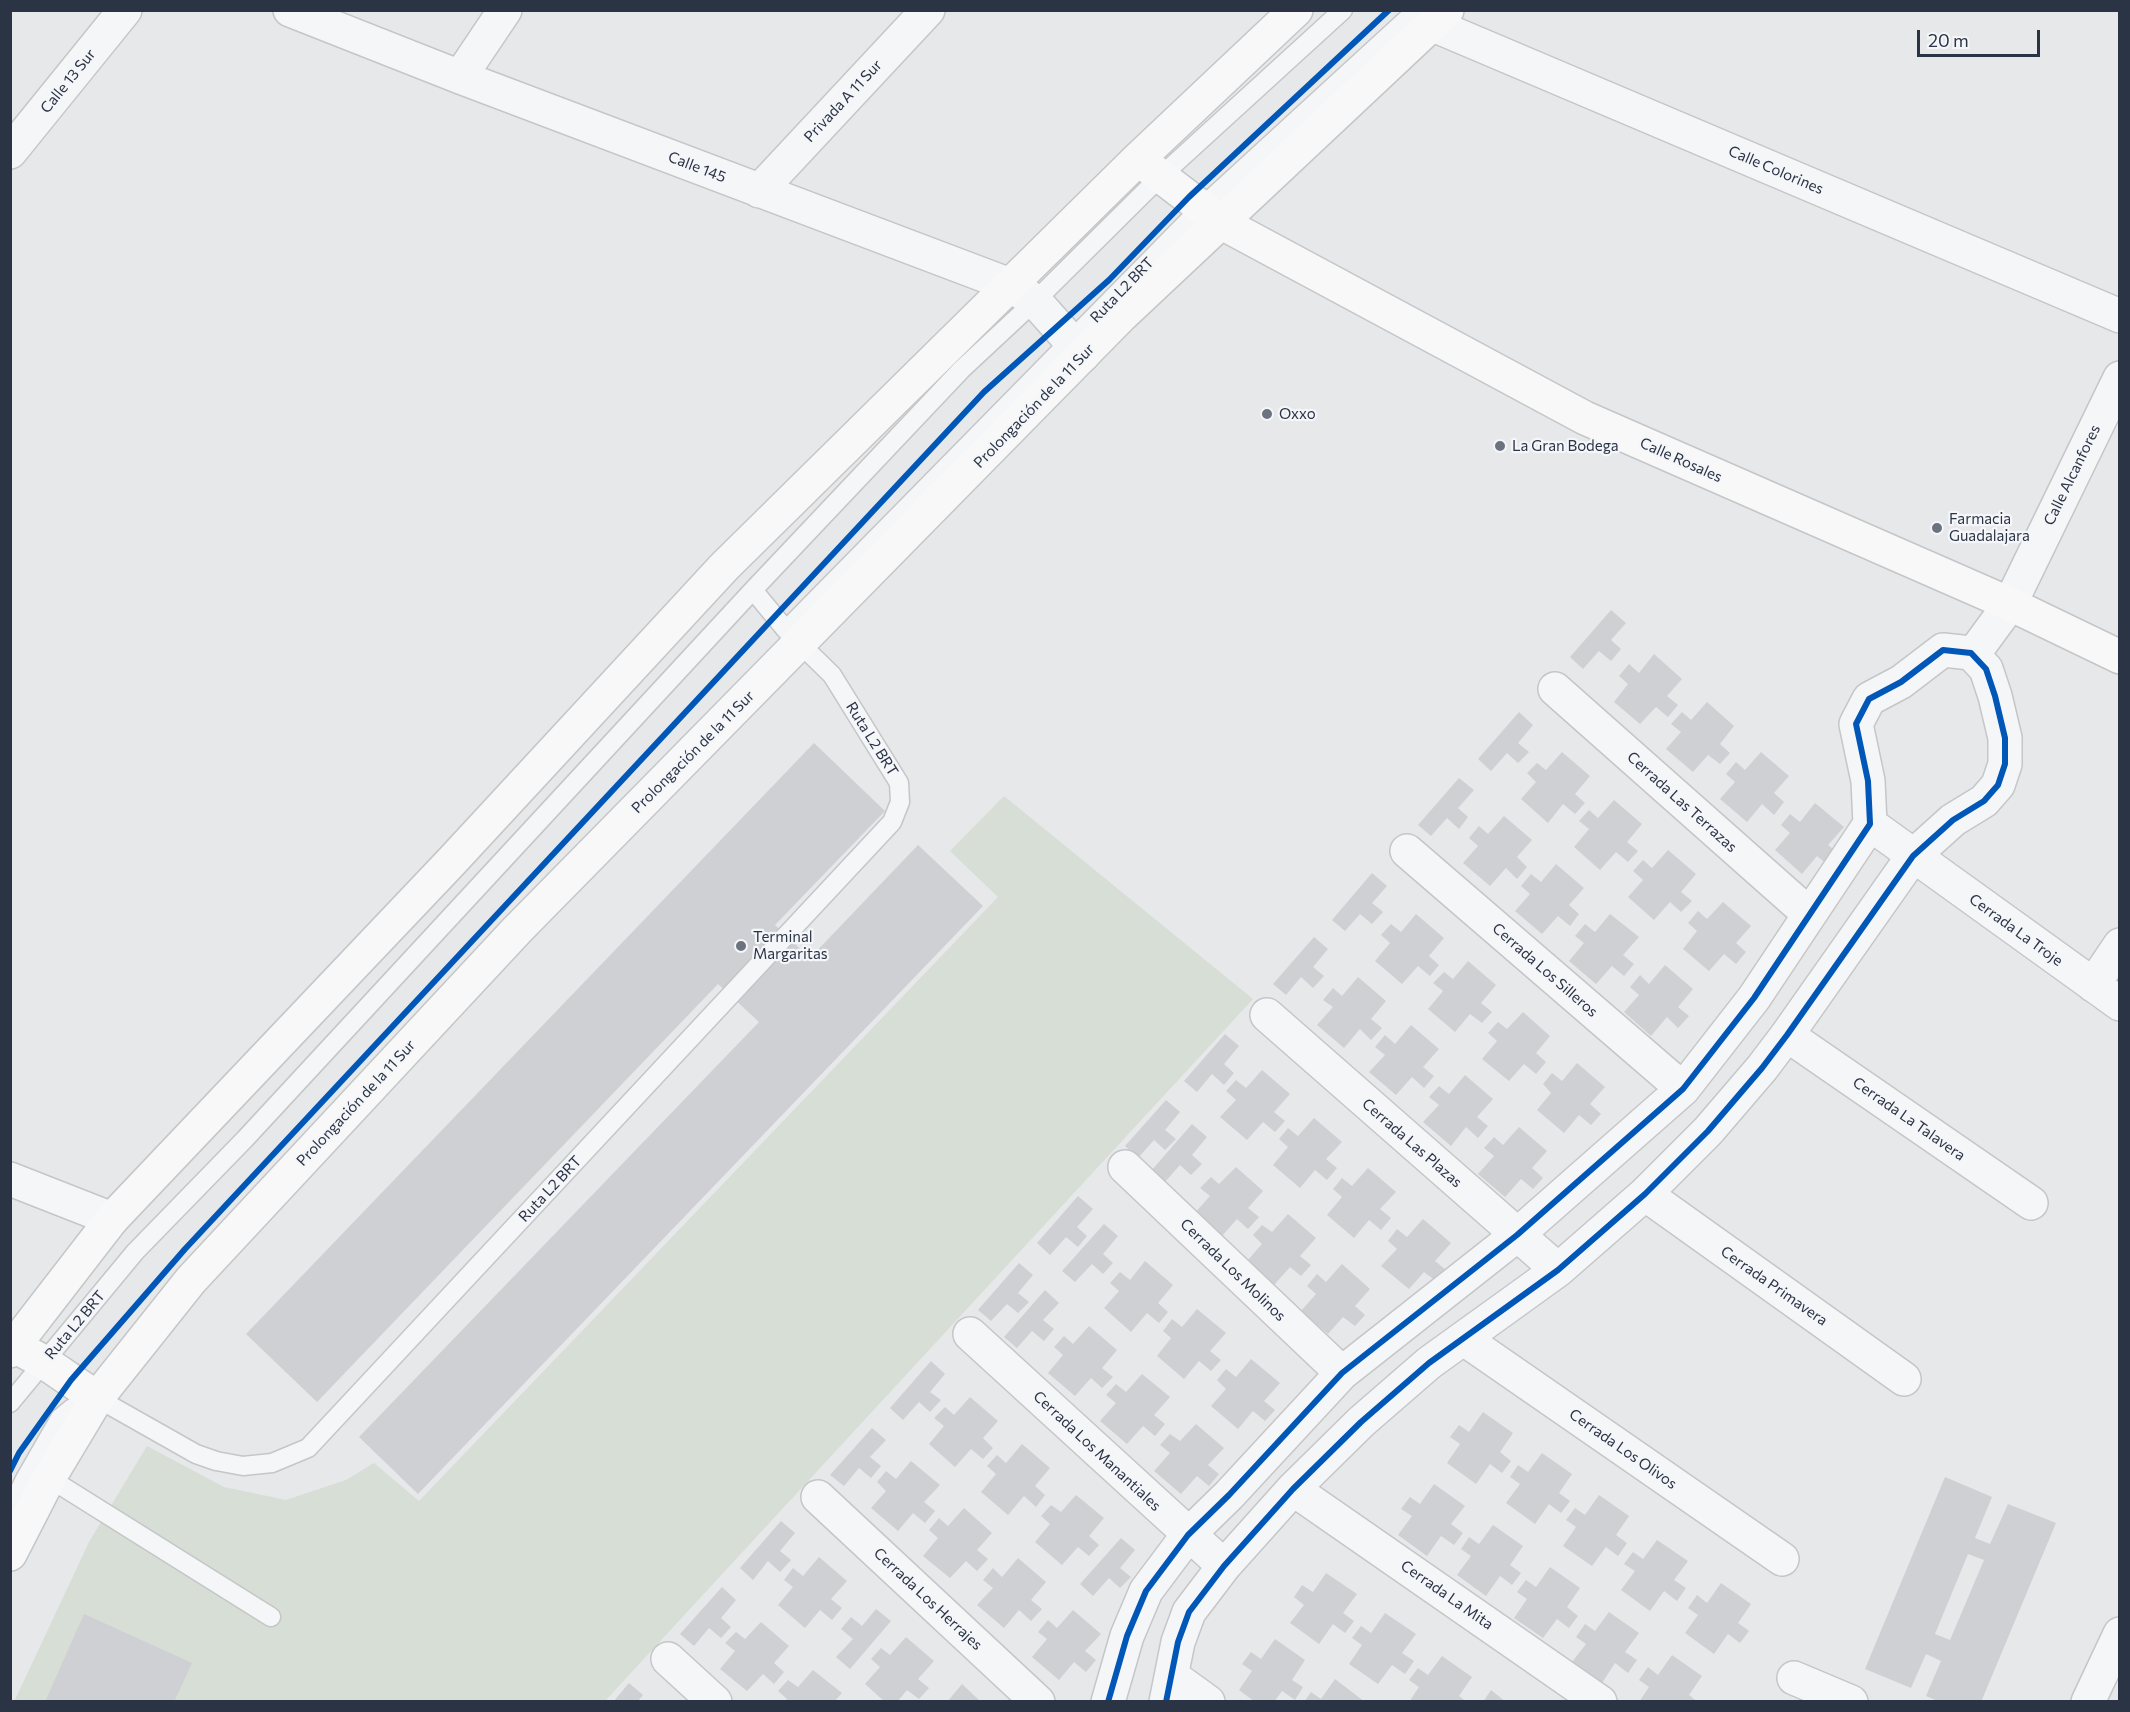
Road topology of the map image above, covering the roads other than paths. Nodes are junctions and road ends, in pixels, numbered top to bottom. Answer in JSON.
{"nodes":[{"id":1,"x":125,"y":10,"type":"edge"},
{"id":2,"x":290,"y":10,"type":"edge"},
{"id":3,"x":505,"y":10,"type":"edge"},
{"id":4,"x":928,"y":10,"type":"edge"},
{"id":5,"x":1296,"y":10,"type":"edge"},
{"id":6,"x":1344,"y":10,"type":"edge"},
{"id":7,"x":1432,"y":15,"type":"edge"},
{"id":8,"x":460,"y":77,"type":"junction"},
{"id":9,"x":10,"y":152,"type":"edge"},
{"id":10,"x":1149,"y":168,"type":"junction"},
{"id":11,"x":759,"y":191,"type":"junction"},
{"id":12,"x":1212,"y":215,"type":"junction"},
{"id":13,"x":1022,"y":293,"type":"junction"},
{"id":14,"x":2120,"y":316,"type":"edge"},
{"id":15,"x":1077,"y":349,"type":"junction"},
{"id":16,"x":2120,"y":378,"type":"edge"},
{"id":17,"x":753,"y":590,"type":"junction"},
{"id":18,"x":2010,"y":604,"type":"junction"},
{"id":19,"x":793,"y":637,"type":"junction"},
{"id":20,"x":1971,"y":653,"type":"junction"},
{"id":21,"x":2120,"y":657,"type":"edge"},
{"id":22,"x":1555,"y":689,"type":"dead end"},
{"id":23,"x":1870,"y":824,"type":"junction"},
{"id":24,"x":1407,"y":851,"type":"dead end"},
{"id":25,"x":1913,"y":855,"type":"junction"},
{"id":26,"x":1809,"y":914,"type":"junction"},
{"id":27,"x":2120,"y":945,"type":"edge"},
{"id":28,"x":2092,"y":985,"type":"junction"},
{"id":29,"x":2120,"y":1004,"type":"edge"},
{"id":30,"x":1267,"y":1015,"type":"dead end"},
{"id":31,"x":1787,"y":1035,"type":"junction"},
{"id":32,"x":1683,"y":1089,"type":"junction"},
{"id":33,"x":1125,"y":1167,"type":"dead end"},
{"id":34,"x":10,"y":1179,"type":"edge"},
{"id":35,"x":1645,"y":1194,"type":"junction"},
{"id":36,"x":2031,"y":1203,"type":"dead end"},
{"id":37,"x":112,"y":1219,"type":"junction"},
{"id":38,"x":1517,"y":1235,"type":"junction"},
{"id":39,"x":1558,"y":1270,"type":"junction"},
{"id":40,"x":970,"y":1334,"type":"dead end"},
{"id":41,"x":1464,"y":1339,"type":"junction"},
{"id":42,"x":12,"y":1348,"type":"edge"},
{"id":43,"x":44,"y":1362,"type":"junction"},
{"id":44,"x":1342,"y":1373,"type":"junction"},
{"id":45,"x":1904,"y":1379,"type":"dead end"},
{"id":46,"x":97,"y":1398,"type":"junction"},
{"id":47,"x":10,"y":1403,"type":"edge"},
{"id":48,"x":49,"y":1478,"type":"junction"},
{"id":49,"x":1293,"y":1489,"type":"junction"},
{"id":50,"x":818,"y":1497,"type":"dead end"},
{"id":51,"x":10,"y":1510,"type":"edge"},
{"id":52,"x":1188,"y":1535,"type":"junction"},
{"id":53,"x":10,"y":1554,"type":"edge"},
{"id":54,"x":1782,"y":1559,"type":"dead end"},
{"id":55,"x":1224,"y":1566,"type":"junction"},
{"id":56,"x":271,"y":1617,"type":"dead end"},
{"id":57,"x":2120,"y":1634,"type":"edge"},
{"id":58,"x":668,"y":1659,"type":"dead end"},
{"id":59,"x":1794,"y":1678,"type":"dead end"},
{"id":60,"x":1169,"y":1689,"type":"edge"},
{"id":61,"x":715,"y":1701,"type":"edge"},
{"id":62,"x":1038,"y":1701,"type":"edge"},
{"id":63,"x":1108,"y":1701,"type":"edge"},
{"id":64,"x":1208,"y":1701,"type":"edge"},
{"id":65,"x":1600,"y":1701,"type":"edge"},
{"id":66,"x":1851,"y":1701,"type":"edge"},
{"id":67,"x":2088,"y":1701,"type":"edge"}],
"edges":[{"from":1,"to":9,"type":"street","name":"Calle 13 Sur"},
{"from":2,"to":8,"type":"street","name":"Calle 145"},
{"from":3,"to":8,"type":"street"},
{"from":4,"to":11,"type":"street","name":"Privada A 11 Sur"},
{"from":5,"to":10,"type":"main road"},
{"from":6,"to":10,"type":"lane"},
{"from":7,"to":12,"type":"main road","name":"Prolongación de la 11 Sur"},
{"from":7,"to":14,"type":"street","name":"Calle Colorines"},
{"from":8,"to":11,"type":"street","name":"Calle 145"},
{"from":10,"to":12,"type":"main road","name":"Calle Rosales"},
{"from":10,"to":13,"type":"main road"},
{"from":11,"to":13,"type":"street","name":"Calle 145"},
{"from":12,"to":15,"type":"main road","name":"Prolongación de la 11 Sur"},
{"from":12,"to":18,"type":"main road","name":"Calle Rosales"},
{"from":13,"to":15,"type":"street","name":"Calle 145"},
{"from":13,"to":17,"type":"lane","name":"Ruta L2 BRT"},
{"from":13,"to":37,"type":"main road"},
{"from":15,"to":19,"type":"main road","name":"Prolongación de la 11 Sur"},
{"from":16,"to":18,"type":"street","name":"Calle Alcanfores"},
{"from":17,"to":19,"type":"lane","name":"Ruta L2 BRT"},
{"from":17,"to":43,"type":"lane","name":"Ruta L2 BRT"},
{"from":18,"to":20,"type":"street","name":"Calle Alcanfores"},
{"from":18,"to":21,"type":"main road","name":"Calle Rosales"},
{"from":19,"to":46,"type":"main road","name":"Prolongación de la 11 Sur"},
{"from":19,"to":46,"type":"lane","name":"Ruta L2 BRT"},
{"from":20,"to":23,"type":"street"},
{"from":20,"to":25,"type":"street"},
{"from":22,"to":26,"type":"street","name":"Cerrada Las Terrazas"},
{"from":23,"to":25,"type":"street"},
{"from":23,"to":26,"type":"street"},
{"from":24,"to":32,"type":"street","name":"Cerrada Los Silleros"},
{"from":25,"to":28,"type":"street","name":"Cerrada La Troje"},
{"from":25,"to":31,"type":"street"},
{"from":26,"to":32,"type":"street"},
{"from":27,"to":28,"type":"street"},
{"from":28,"to":29,"type":"street","name":"Cerrada La Troje"},
{"from":30,"to":38,"type":"street","name":"Cerrada Las Plazas"},
{"from":31,"to":35,"type":"street"},
{"from":31,"to":36,"type":"street","name":"Cerrada La Talavera"},
{"from":32,"to":38,"type":"street"},
{"from":33,"to":44,"type":"street","name":"Cerrada Los Molinos"},
{"from":34,"to":37,"type":"street"},
{"from":35,"to":39,"type":"street"},
{"from":35,"to":45,"type":"street","name":"Cerrada Primavera"},
{"from":37,"to":42,"type":"main road"},
{"from":38,"to":39,"type":"street","name":"Cerrada Las Plazas"},
{"from":38,"to":44,"type":"street"},
{"from":39,"to":41,"type":"street"},
{"from":40,"to":52,"type":"street","name":"Cerrada Los Manantiales"},
{"from":41,"to":49,"type":"street"},
{"from":41,"to":54,"type":"street","name":"Cerrada Los Olivos"},
{"from":42,"to":43,"type":"main road"},
{"from":43,"to":46,"type":"main road"},
{"from":43,"to":47,"type":"lane","name":"Ruta L2 BRT"},
{"from":44,"to":52,"type":"street"},
{"from":46,"to":48,"type":"main road","name":"Prolongación de la 11 Sur"},
{"from":46,"to":51,"type":"lane"},
{"from":48,"to":53,"type":"main road","name":"Prolongación de la 11 Sur"},
{"from":48,"to":56,"type":"lane"},
{"from":49,"to":55,"type":"street"},
{"from":49,"to":65,"type":"street","name":"Cerrada La Mita"},
{"from":50,"to":62,"type":"street","name":"Cerrada Los Herrajes"},
{"from":52,"to":55,"type":"street","name":"Cerrada Los Manantiales"},
{"from":52,"to":63,"type":"street"},
{"from":55,"to":60,"type":"street"},
{"from":57,"to":67,"type":"street"},
{"from":58,"to":61,"type":"street"},
{"from":59,"to":66,"type":"street"},
{"from":60,"to":64,"type":"street"}]}
